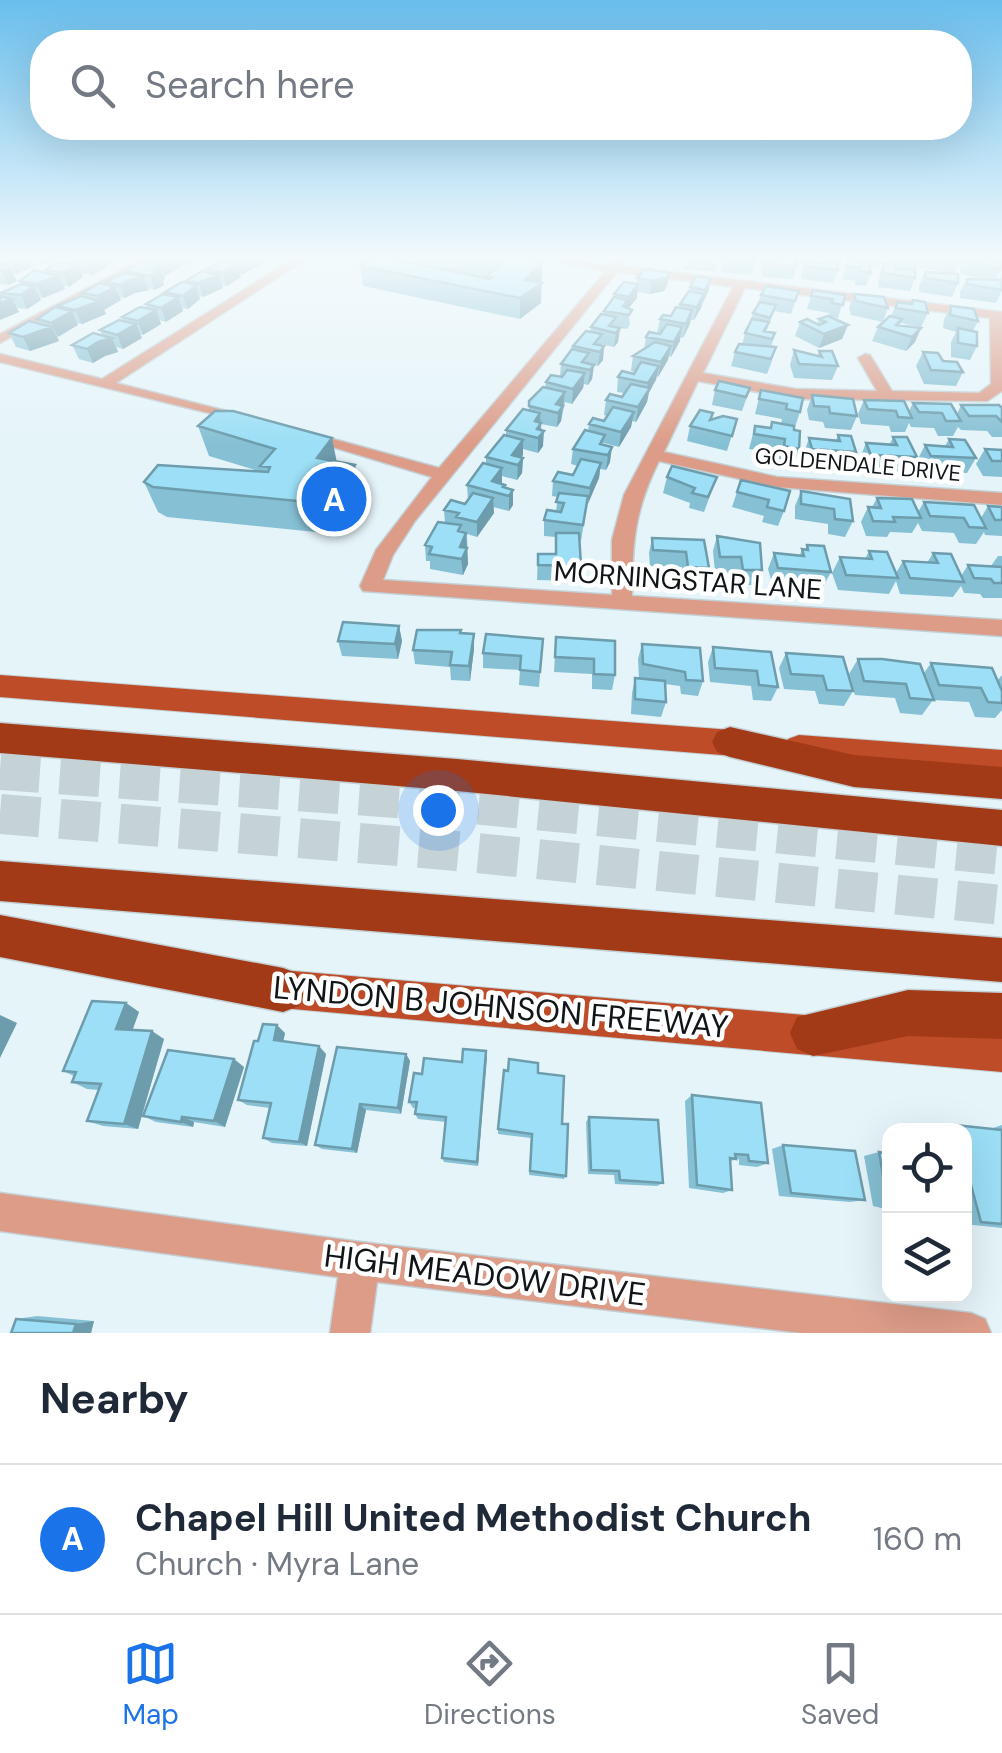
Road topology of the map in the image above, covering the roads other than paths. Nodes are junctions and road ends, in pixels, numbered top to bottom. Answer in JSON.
{"nodes":[{"id":1,"x":33,"y":321,"type":"edge"},
{"id":2,"x":202,"y":321,"type":"edge"},
{"id":3,"x":570,"y":321,"type":"edge"},
{"id":4,"x":722,"y":321,"type":"edge"},
{"id":5,"x":999,"y":321,"type":"edge"},
{"id":6,"x":0,"y":339,"type":"edge"},
{"id":7,"x":0,"y":358,"type":"edge"},
{"id":8,"x":864,"y":358,"type":"dead end"},
{"id":9,"x":694,"y":376,"type":"junction"},
{"id":10,"x":106,"y":383,"type":"junction"},
{"id":11,"x":888,"y":398,"type":"junction"},
{"id":12,"x":255,"y":423,"type":"edge"},
{"id":13,"x":292,"y":433,"type":"edge"},
{"id":14,"x":652,"y":454,"type":"junction"},
{"id":15,"x":442,"y":474,"type":"junction"},
{"id":16,"x":1002,"y":499,"type":"edge"},
{"id":17,"x":622,"y":603,"type":"junction"},
{"id":18,"x":1002,"y":628,"type":"edge"},
{"id":19,"x":0,"y":686,"type":"edge"},
{"id":20,"x":0,"y":738,"type":"edge"},
{"id":21,"x":730,"y":742,"type":"junction"},
{"id":22,"x":1002,"y":763,"type":"edge"},
{"id":23,"x":1002,"y":783,"type":"edge"},
{"id":24,"x":1002,"y":828,"type":"edge"},
{"id":25,"x":0,"y":882,"type":"edge"},
{"id":26,"x":0,"y":936,"type":"edge"},
{"id":27,"x":0,"y":957,"type":"edge"},
{"id":28,"x":1002,"y":960,"type":"edge"},
{"id":29,"x":283,"y":990,"type":"junction"},
{"id":30,"x":1002,"y":1016,"type":"edge"},
{"id":31,"x":813,"y":1033,"type":"junction"},
{"id":32,"x":1002,"y":1052,"type":"edge"},
{"id":33,"x":0,"y":1212,"type":"edge"},
{"id":34,"x":360,"y":1261,"type":"junction"},
{"id":35,"x":350,"y":1333,"type":"edge"},
{"id":36,"x":971,"y":1333,"type":"edge"}],
"edges":[{"from":1,"to":6,"type":"street"},
{"from":2,"to":10,"type":"street"},
{"from":3,"to":15,"type":"street"},
{"from":4,"to":9,"type":"street"},
{"from":5,"to":11,"type":"street"},
{"from":7,"to":10,"type":"street"},
{"from":8,"to":11,"type":"street"},
{"from":9,"to":11,"type":"street"},
{"from":9,"to":14,"type":"street"},
{"from":10,"to":12,"type":"street"},
{"from":13,"to":15,"type":"street"},
{"from":14,"to":16,"type":"street","name":"GOLDENDALE DRIVE"},
{"from":14,"to":17,"type":"street"},
{"from":15,"to":17,"type":"street","name":"MORNINGSTAR LANE"},
{"from":17,"to":18,"type":"street","name":"MORNINGSTAR LANE"},
{"from":19,"to":21,"type":"main road"},
{"from":20,"to":24,"type":"highway"},
{"from":21,"to":22,"type":"main road"},
{"from":21,"to":23,"type":"highway"},
{"from":25,"to":28,"type":"highway"},
{"from":26,"to":29,"type":"highway"},
{"from":27,"to":29,"type":"main road","name":"LYNDON B JOHNSON FREEWAY"},
{"from":29,"to":31,"type":"main road","name":"LYNDON B JOHNSON FREEWAY"},
{"from":30,"to":31,"type":"highway"},
{"from":31,"to":32,"type":"main road","name":"LYNDON B JOHNSON FREEWAY"},
{"from":33,"to":34,"type":"street","name":"HIGH MEADOW DRIVE"},
{"from":34,"to":35,"type":"street"},
{"from":34,"to":36,"type":"street","name":"HIGH MEADOW DRIVE"}]}
